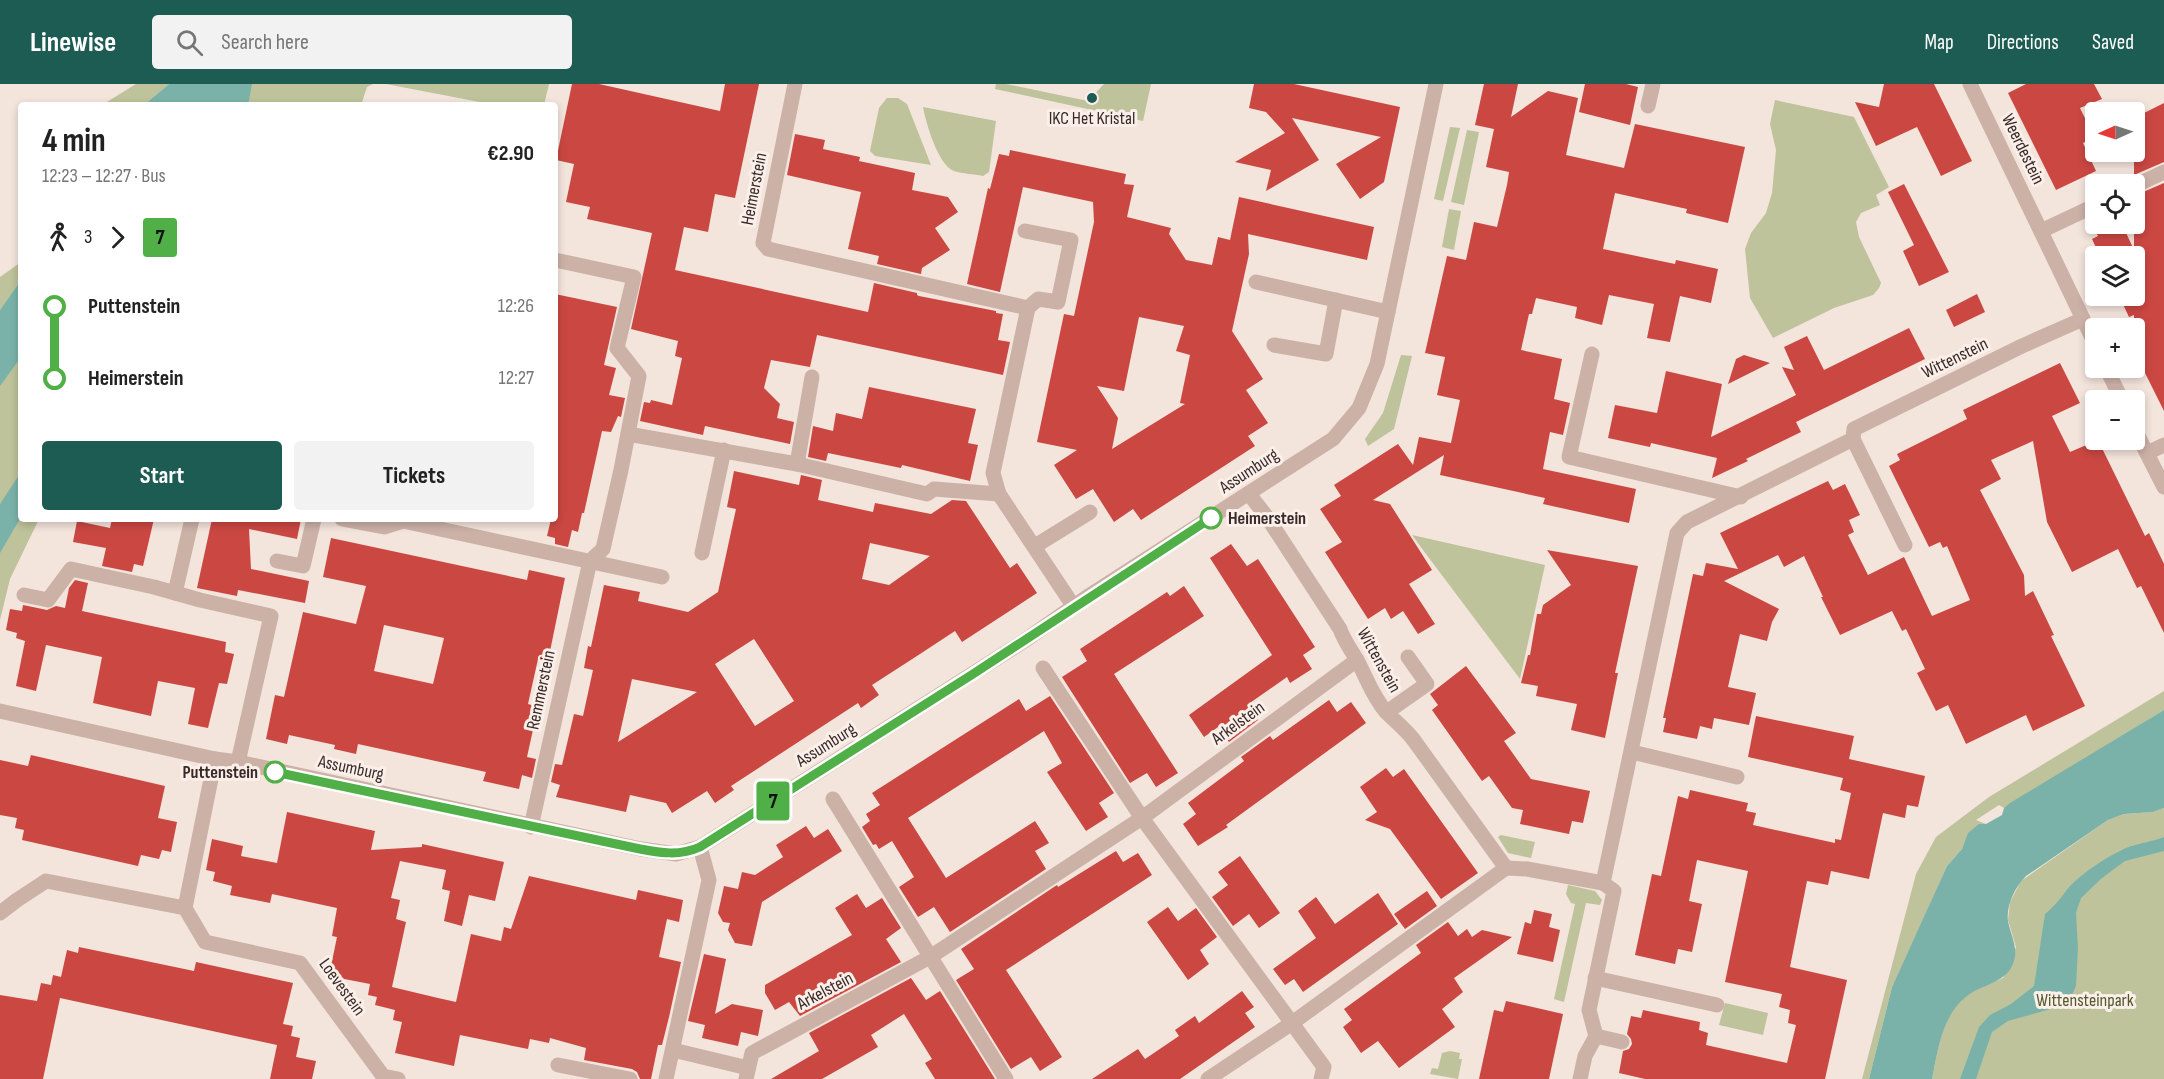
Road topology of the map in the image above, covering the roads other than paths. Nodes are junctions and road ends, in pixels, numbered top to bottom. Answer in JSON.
{"nodes":[{"id":1,"x":795,"y":84,"type":"edge"},
{"id":2,"x":1436,"y":84,"type":"edge"},
{"id":3,"x":1653,"y":84,"type":"edge"},
{"id":4,"x":1970,"y":84,"type":"edge"},
{"id":5,"x":1648,"y":106,"type":"dead end"},
{"id":6,"x":2164,"y":172,"type":"edge"},
{"id":7,"x":2145,"y":181,"type":"edge"},
{"id":8,"x":2085,"y":210,"type":"edge"},
{"id":9,"x":1025,"y":231,"type":"dead end"},
{"id":10,"x":2041,"y":231,"type":"junction"},
{"id":11,"x":558,"y":261,"type":"edge"},
{"id":12,"x":1256,"y":282,"type":"dead end"},
{"id":13,"x":1336,"y":300,"type":"junction"},
{"id":14,"x":1028,"y":308,"type":"junction"},
{"id":15,"x":1388,"y":312,"type":"junction"},
{"id":16,"x":2083,"y":319,"type":"junction"},
{"id":17,"x":2085,"y":323,"type":"edge"},
{"id":18,"x":1274,"y":345,"type":"dead end"},
{"id":19,"x":1592,"y":354,"type":"dead end"},
{"id":20,"x":812,"y":377,"type":"dead end"},
{"id":21,"x":628,"y":434,"type":"junction"},
{"id":22,"x":1853,"y":439,"type":"junction"},
{"id":23,"x":2164,"y":445,"type":"edge"},
{"id":24,"x":2145,"y":449,"type":"edge"},
{"id":25,"x":724,"y":450,"type":"junction"},
{"id":26,"x":2147,"y":453,"type":"junction"},
{"id":27,"x":797,"y":464,"type":"junction"},
{"id":28,"x":2164,"y":488,"type":"edge"},
{"id":29,"x":999,"y":494,"type":"junction"},
{"id":30,"x":1249,"y":494,"type":"junction"},
{"id":31,"x":1741,"y":497,"type":"junction"},
{"id":32,"x":1090,"y":512,"type":"dead end"},
{"id":33,"x":191,"y":522,"type":"edge"},
{"id":34,"x":313,"y":522,"type":"edge"},
{"id":35,"x":358,"y":522,"type":"edge"},
{"id":36,"x":400,"y":522,"type":"edge"},
{"id":37,"x":408,"y":522,"type":"edge"},
{"id":38,"x":1905,"y":545,"type":"dead end"},
{"id":39,"x":1035,"y":546,"type":"junction"},
{"id":40,"x":702,"y":553,"type":"dead end"},
{"id":41,"x":277,"y":561,"type":"dead end"},
{"id":42,"x":590,"y":561,"type":"junction"},
{"id":43,"x":662,"y":577,"type":"dead end"},
{"id":44,"x":175,"y":593,"type":"junction"},
{"id":45,"x":24,"y":595,"type":"dead end"},
{"id":46,"x":1074,"y":607,"type":"junction"},
{"id":47,"x":1408,"y":657,"type":"dead end"},
{"id":48,"x":1357,"y":660,"type":"junction"},
{"id":49,"x":1043,"y":668,"type":"dead end"},
{"id":50,"x":0,"y":711,"type":"edge"},
{"id":51,"x":1387,"y":712,"type":"junction"},
{"id":52,"x":1632,"y":752,"type":"junction"},
{"id":53,"x":215,"y":759,"type":"junction"},
{"id":54,"x":238,"y":762,"type":"junction"},
{"id":55,"x":1737,"y":777,"type":"dead end"},
{"id":56,"x":833,"y":799,"type":"dead end"},
{"id":57,"x":1142,"y":818,"type":"junction"},
{"id":58,"x":531,"y":827,"type":"junction"},
{"id":59,"x":700,"y":847,"type":"junction"},
{"id":60,"x":1506,"y":868,"type":"junction"},
{"id":61,"x":1603,"y":883,"type":"junction"},
{"id":62,"x":185,"y":908,"type":"junction"},
{"id":63,"x":0,"y":913,"type":"edge"},
{"id":64,"x":930,"y":957,"type":"junction"},
{"id":65,"x":1595,"y":978,"type":"junction"},
{"id":66,"x":1717,"y":1005,"type":"dead end"},
{"id":67,"x":1292,"y":1023,"type":"junction"},
{"id":68,"x":1596,"y":1036,"type":"junction"},
{"id":69,"x":1622,"y":1042,"type":"dead end"},
{"id":70,"x":673,"y":1050,"type":"junction"},
{"id":71,"x":558,"y":1065,"type":"dead end"},
{"id":72,"x":747,"y":1073,"type":"edge"},
{"id":73,"x":398,"y":1079,"type":"edge"},
{"id":74,"x":630,"y":1079,"type":"edge"},
{"id":75,"x":666,"y":1079,"type":"edge"},
{"id":76,"x":1006,"y":1079,"type":"edge"},
{"id":77,"x":1208,"y":1079,"type":"edge"},
{"id":78,"x":1321,"y":1079,"type":"edge"},
{"id":79,"x":1581,"y":1079,"type":"edge"}],
"edges":[{"from":1,"to":14,"type":"street","name":"Heimerstein"},
{"from":2,"to":15,"type":"street","name":"Assumburg"},
{"from":3,"to":5,"type":"street"},
{"from":4,"to":10,"type":"street","name":"Weerdestein"},
{"from":6,"to":7,"type":"street"},
{"from":8,"to":10,"type":"street"},
{"from":9,"to":14,"type":"street","name":"Heimerstein"},
{"from":10,"to":16,"type":"street","name":"Weerdestein"},
{"from":11,"to":21,"type":"street","name":"Remmerstein"},
{"from":12,"to":13,"type":"street"},
{"from":13,"to":15,"type":"street"},
{"from":13,"to":18,"type":"street"},
{"from":14,"to":29,"type":"street"},
{"from":15,"to":30,"type":"street","name":"Assumburg"},
{"from":16,"to":17,"type":"street","name":"Weerdestein"},
{"from":16,"to":22,"type":"street","name":"Wittenstein"},
{"from":19,"to":31,"type":"street"},
{"from":20,"to":27,"type":"street"},
{"from":21,"to":25,"type":"street"},
{"from":21,"to":42,"type":"street","name":"Remmerstein"},
{"from":22,"to":31,"type":"street","name":"Wittenstein"},
{"from":22,"to":38,"type":"street"},
{"from":23,"to":26,"type":"street"},
{"from":24,"to":26,"type":"street"},
{"from":25,"to":27,"type":"street"},
{"from":25,"to":40,"type":"street"},
{"from":26,"to":28,"type":"street"},
{"from":27,"to":29,"type":"street"},
{"from":29,"to":39,"type":"street"},
{"from":30,"to":46,"type":"street","name":"Assumburg"},
{"from":30,"to":48,"type":"street","name":"Wittenstein"},
{"from":31,"to":52,"type":"street","name":"Wittenstein"},
{"from":32,"to":39,"type":"street"},
{"from":33,"to":44,"type":"street"},
{"from":34,"to":41,"type":"street"},
{"from":35,"to":36,"type":"street"},
{"from":37,"to":42,"type":"street"},
{"from":39,"to":46,"type":"street"},
{"from":42,"to":43,"type":"street"},
{"from":42,"to":58,"type":"street","name":"Remmerstein"},
{"from":44,"to":45,"type":"street"},
{"from":44,"to":54,"type":"street"},
{"from":46,"to":59,"type":"street","name":"Assumburg"},
{"from":47,"to":51,"type":"street"},
{"from":48,"to":51,"type":"street","name":"Wittenstein"},
{"from":48,"to":57,"type":"street","name":"Arkelstein"},
{"from":49,"to":57,"type":"street"},
{"from":50,"to":53,"type":"street","name":"Assumburg"},
{"from":51,"to":60,"type":"street","name":"Wittenstein"},
{"from":52,"to":55,"type":"street"},
{"from":52,"to":61,"type":"street","name":"Wittenstein"},
{"from":53,"to":54,"type":"street","name":"Assumburg"},
{"from":53,"to":62,"type":"street"},
{"from":54,"to":58,"type":"street","name":"Assumburg"},
{"from":56,"to":64,"type":"street"},
{"from":57,"to":64,"type":"street","name":"Arkelstein"},
{"from":57,"to":67,"type":"street"},
{"from":58,"to":59,"type":"street","name":"Assumburg"},
{"from":59,"to":70,"type":"street"},
{"from":60,"to":61,"type":"street"},
{"from":60,"to":67,"type":"street"},
{"from":61,"to":65,"type":"street","name":"Wittenstein"},
{"from":62,"to":63,"type":"street"},
{"from":62,"to":73,"type":"street","name":"Loevestein"},
{"from":64,"to":72,"type":"street","name":"Arkelstein"},
{"from":64,"to":76,"type":"street"},
{"from":65,"to":66,"type":"street"},
{"from":65,"to":68,"type":"street","name":"Wittenstein"},
{"from":67,"to":77,"type":"street"},
{"from":67,"to":78,"type":"street"},
{"from":68,"to":69,"type":"street"},
{"from":68,"to":79,"type":"street"},
{"from":70,"to":72,"type":"street","name":"Arkelstein"},
{"from":70,"to":75,"type":"street"},
{"from":71,"to":74,"type":"street"}]}
